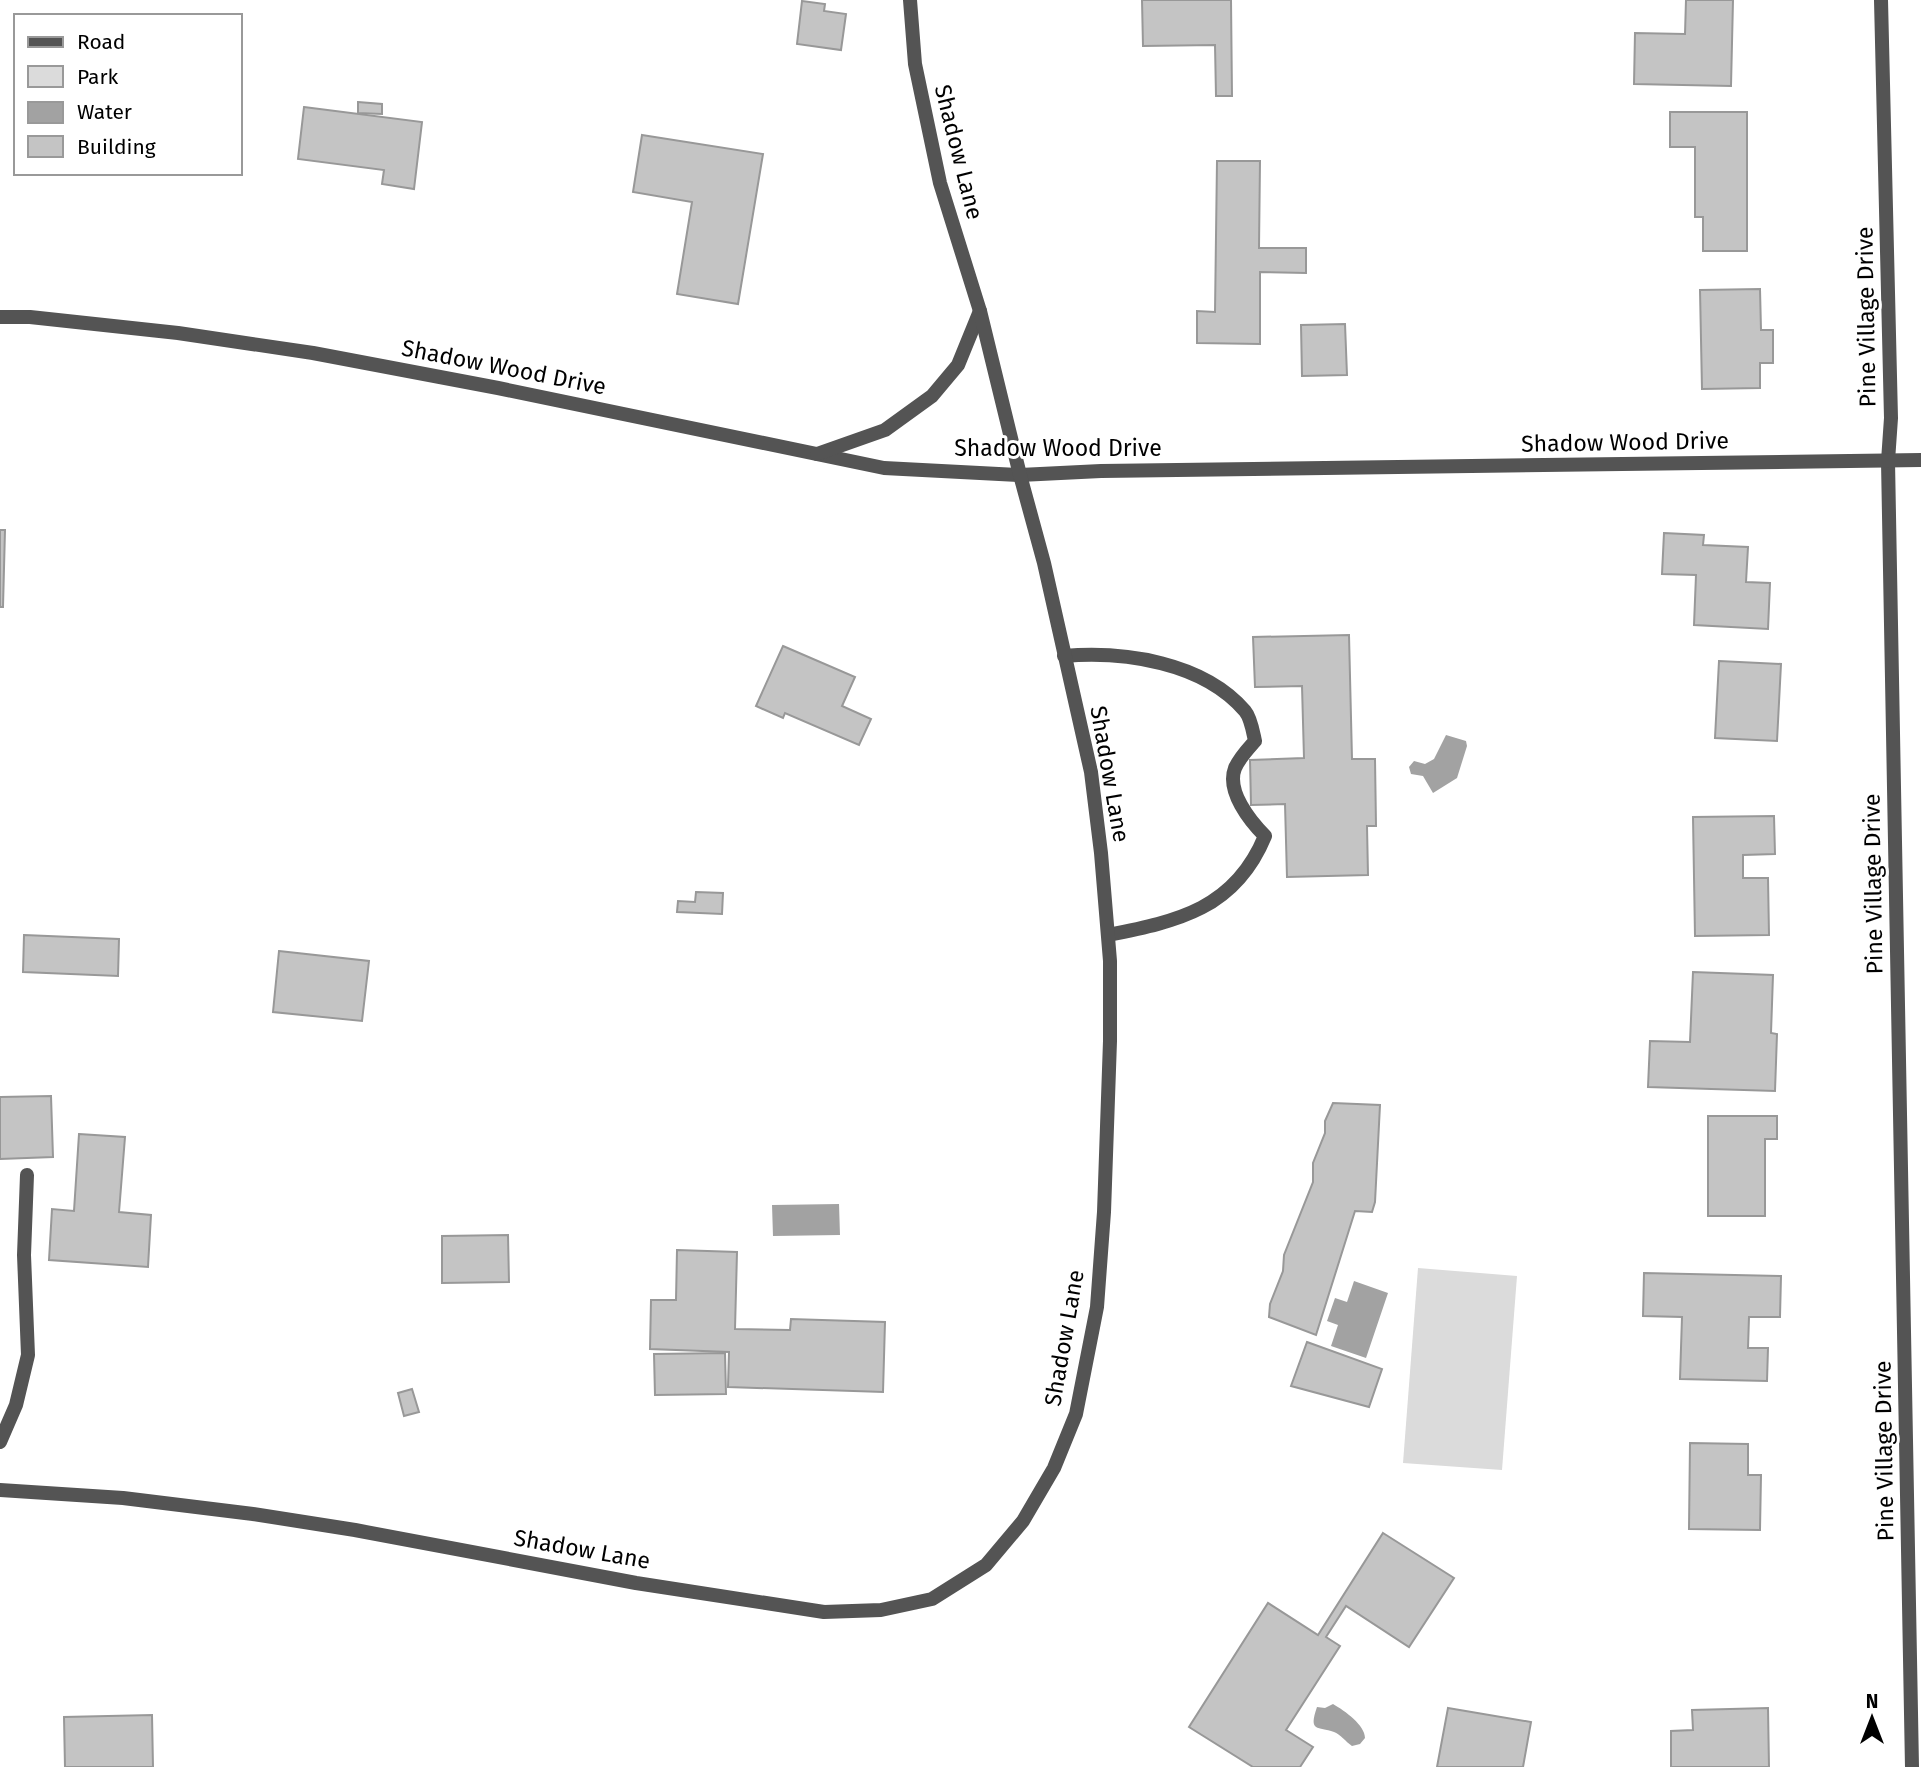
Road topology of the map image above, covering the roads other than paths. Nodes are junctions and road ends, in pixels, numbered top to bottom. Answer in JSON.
{"nodes":[{"id":1,"x":910,"y":0,"type":"edge"},
{"id":2,"x":1881,"y":0,"type":"edge"},
{"id":3,"x":981,"y":311,"type":"junction"},
{"id":4,"x":0,"y":317,"type":"edge"},
{"id":5,"x":817,"y":454,"type":"junction"},
{"id":6,"x":1921,"y":460,"type":"edge"},
{"id":7,"x":1888,"y":461,"type":"junction"},
{"id":8,"x":1020,"y":475,"type":"junction"},
{"id":9,"x":1064,"y":656,"type":"junction"},
{"id":10,"x":1108,"y":936,"type":"junction"},
{"id":11,"x":27,"y":1175,"type":"dead end"},
{"id":12,"x":0,"y":1442,"type":"edge"},
{"id":13,"x":0,"y":1490,"type":"edge"},
{"id":14,"x":1912,"y":1767,"type":"edge"}],
"edges":[{"from":1,"to":3,"type":"street","name":"Shadow Lane"},
{"from":2,"to":7,"type":"street","name":"Pine Village Drive"},
{"from":3,"to":5,"type":"street"},
{"from":3,"to":8,"type":"street","name":"Shadow Lane"},
{"from":4,"to":5,"type":"street","name":"Shadow Wood Drive"},
{"from":5,"to":8,"type":"street","name":"Shadow Wood Drive"},
{"from":6,"to":7,"type":"street","name":"Shadow Wood Drive"},
{"from":7,"to":8,"type":"street","name":"Shadow Wood Drive"},
{"from":7,"to":14,"type":"street","name":"Pine Village Drive"},
{"from":8,"to":9,"type":"street","name":"Shadow Lane"},
{"from":9,"to":10,"type":"street","name":"Shadow Lane"},
{"from":9,"to":10,"type":"street"},
{"from":10,"to":13,"type":"street","name":"Shadow Lane"},
{"from":11,"to":12,"type":"street"}]}
